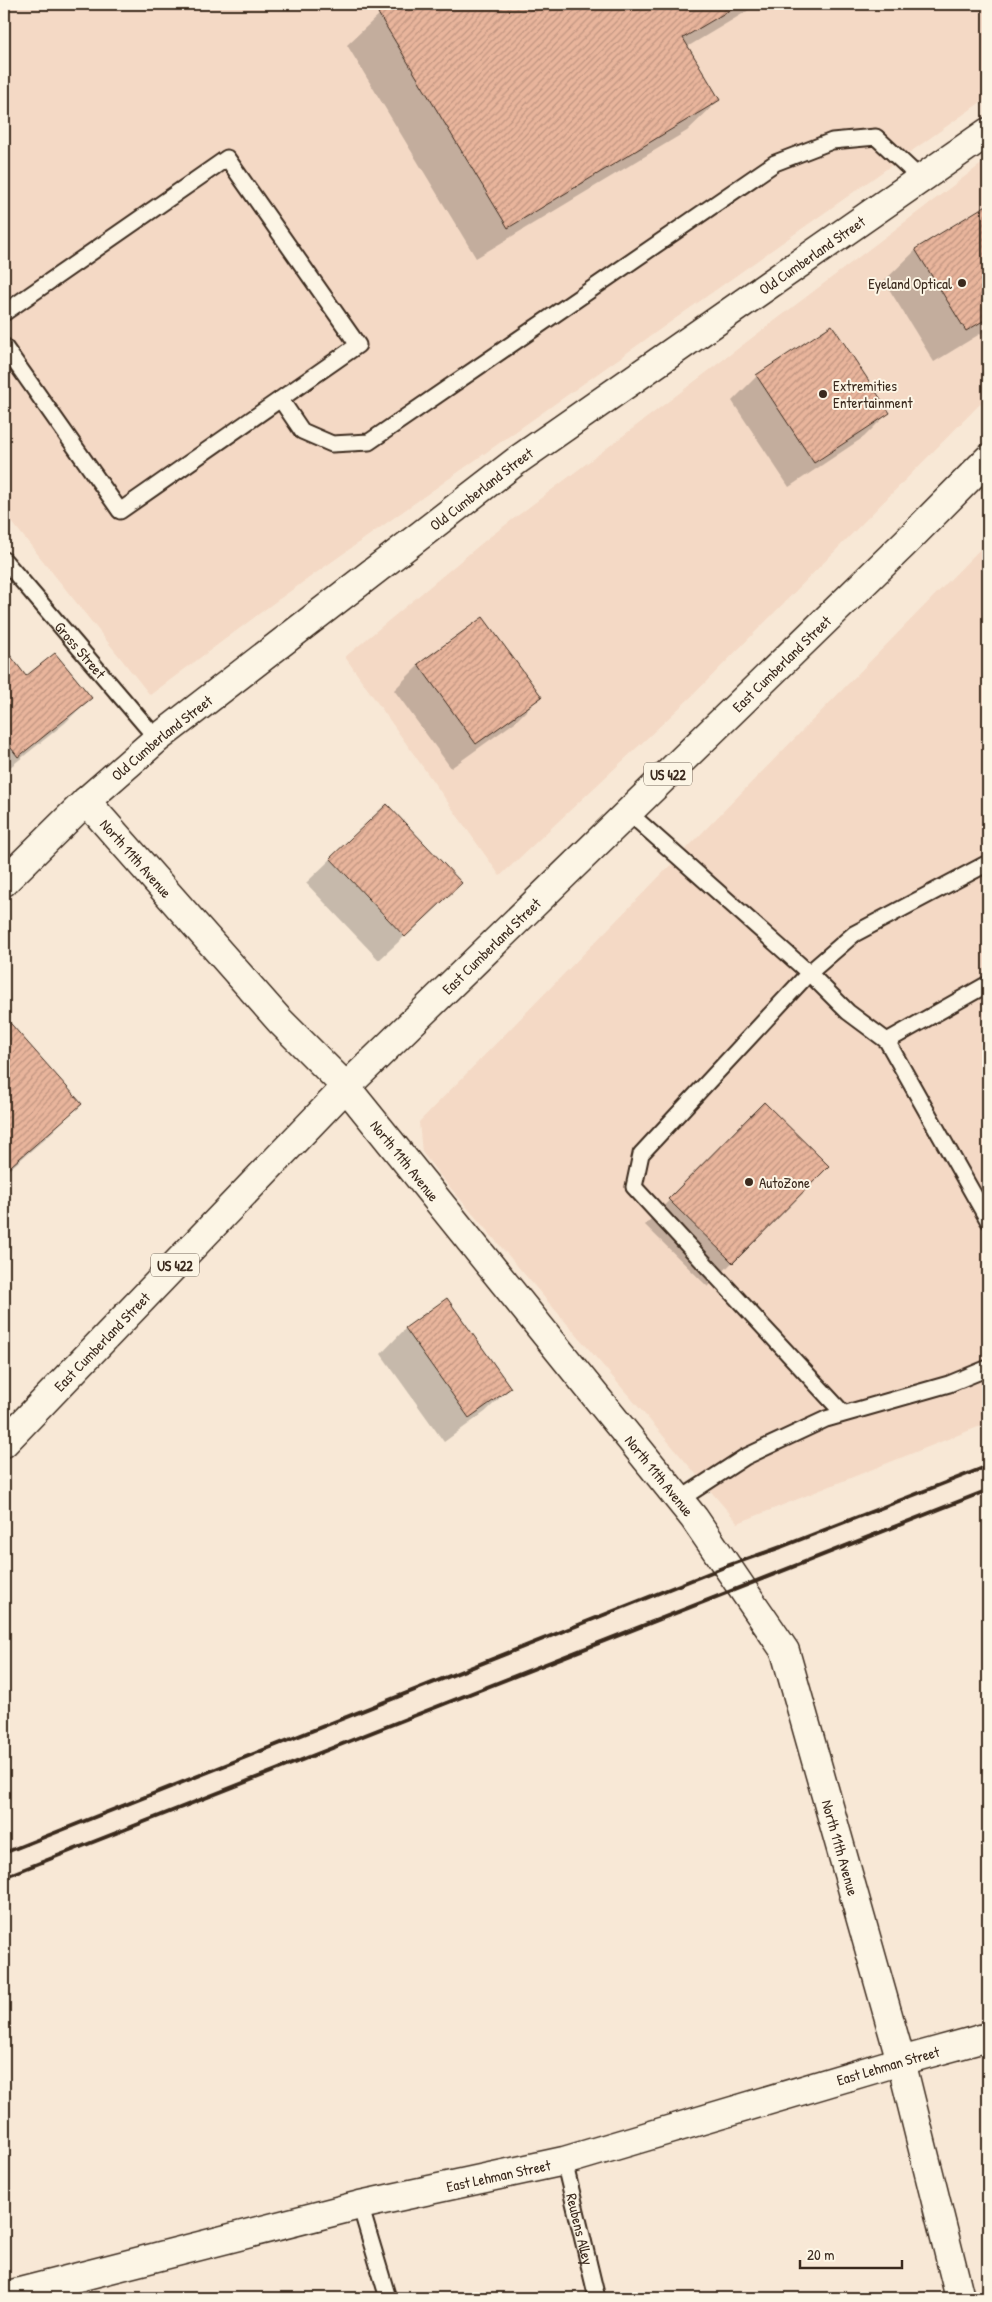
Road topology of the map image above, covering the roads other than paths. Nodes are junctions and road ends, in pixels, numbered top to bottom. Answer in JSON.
{"nodes":[{"id":1,"x":988,"y":132,"type":"edge"},
{"id":2,"x":921,"y":179,"type":"junction"},
{"id":3,"x":4,"y":313,"type":"edge"},
{"id":4,"x":4,"y":346,"type":"edge"},
{"id":5,"x":281,"y":400,"type":"junction"},
{"id":6,"x":988,"y":459,"type":"edge"},
{"id":7,"x":4,"y":560,"type":"edge"},
{"id":8,"x":158,"y":739,"type":"junction"},
{"id":9,"x":86,"y":800,"type":"junction"},
{"id":10,"x":628,"y":812,"type":"junction"},
{"id":11,"x":988,"y":864,"type":"edge"},
{"id":12,"x":4,"y":882,"type":"edge"},
{"id":13,"x":809,"y":973,"type":"junction"},
{"id":14,"x":988,"y":985,"type":"edge"},
{"id":15,"x":887,"y":1040,"type":"junction"},
{"id":16,"x":346,"y":1086,"type":"junction"},
{"id":17,"x":988,"y":1220,"type":"edge"},
{"id":18,"x":988,"y":1368,"type":"edge"},
{"id":19,"x":843,"y":1414,"type":"junction"},
{"id":20,"x":4,"y":1443,"type":"edge"},
{"id":21,"x":680,"y":1500,"type":"junction"},
{"id":22,"x":988,"y":2037,"type":"edge"},
{"id":23,"x":901,"y":2061,"type":"junction"},
{"id":24,"x":564,"y":2161,"type":"junction"},
{"id":25,"x":360,"y":2205,"type":"junction"},
{"id":26,"x":4,"y":2296,"type":"edge"},
{"id":27,"x":388,"y":2298,"type":"edge"},
{"id":28,"x":597,"y":2298,"type":"edge"},
{"id":29,"x":960,"y":2298,"type":"edge"}],
"edges":[{"from":1,"to":2,"type":"main road","name":"Old Cumberland Street"},
{"from":2,"to":5,"type":"lane"},
{"from":2,"to":8,"type":"main road","name":"Old Cumberland Street"},
{"from":3,"to":5,"type":"lane"},
{"from":4,"to":5,"type":"lane"},
{"from":6,"to":10,"type":"main road","name":"East Cumberland Street","number":"US 422"},
{"from":7,"to":8,"type":"lane","name":"Gross Street"},
{"from":8,"to":9,"type":"main road","name":"Old Cumberland Street"},
{"from":9,"to":12,"type":"main road","name":"Old Cumberland Street"},
{"from":9,"to":16,"type":"main road","name":"North 11th Avenue"},
{"from":10,"to":13,"type":"lane"},
{"from":10,"to":16,"type":"main road","name":"East Cumberland Street","number":"US 422"},
{"from":11,"to":13,"type":"lane"},
{"from":13,"to":15,"type":"lane"},
{"from":13,"to":19,"type":"lane"},
{"from":14,"to":15,"type":"lane"},
{"from":15,"to":17,"type":"lane"},
{"from":16,"to":20,"type":"main road","name":"East Cumberland Street","number":"US 422"},
{"from":16,"to":21,"type":"main road","name":"North 11th Avenue"},
{"from":18,"to":19,"type":"lane"},
{"from":19,"to":21,"type":"lane"},
{"from":21,"to":23,"type":"main road","name":"North 11th Avenue"},
{"from":22,"to":23,"type":"main road","name":"East Lehman Street"},
{"from":23,"to":24,"type":"main road","name":"East Lehman Street"},
{"from":23,"to":29,"type":"main road","name":"North 11th Avenue"},
{"from":24,"to":25,"type":"main road","name":"East Lehman Street"},
{"from":24,"to":28,"type":"lane","name":"Reubens Alley"},
{"from":25,"to":26,"type":"main road","name":"East Lehman Street"},
{"from":25,"to":27,"type":"lane"}]}
